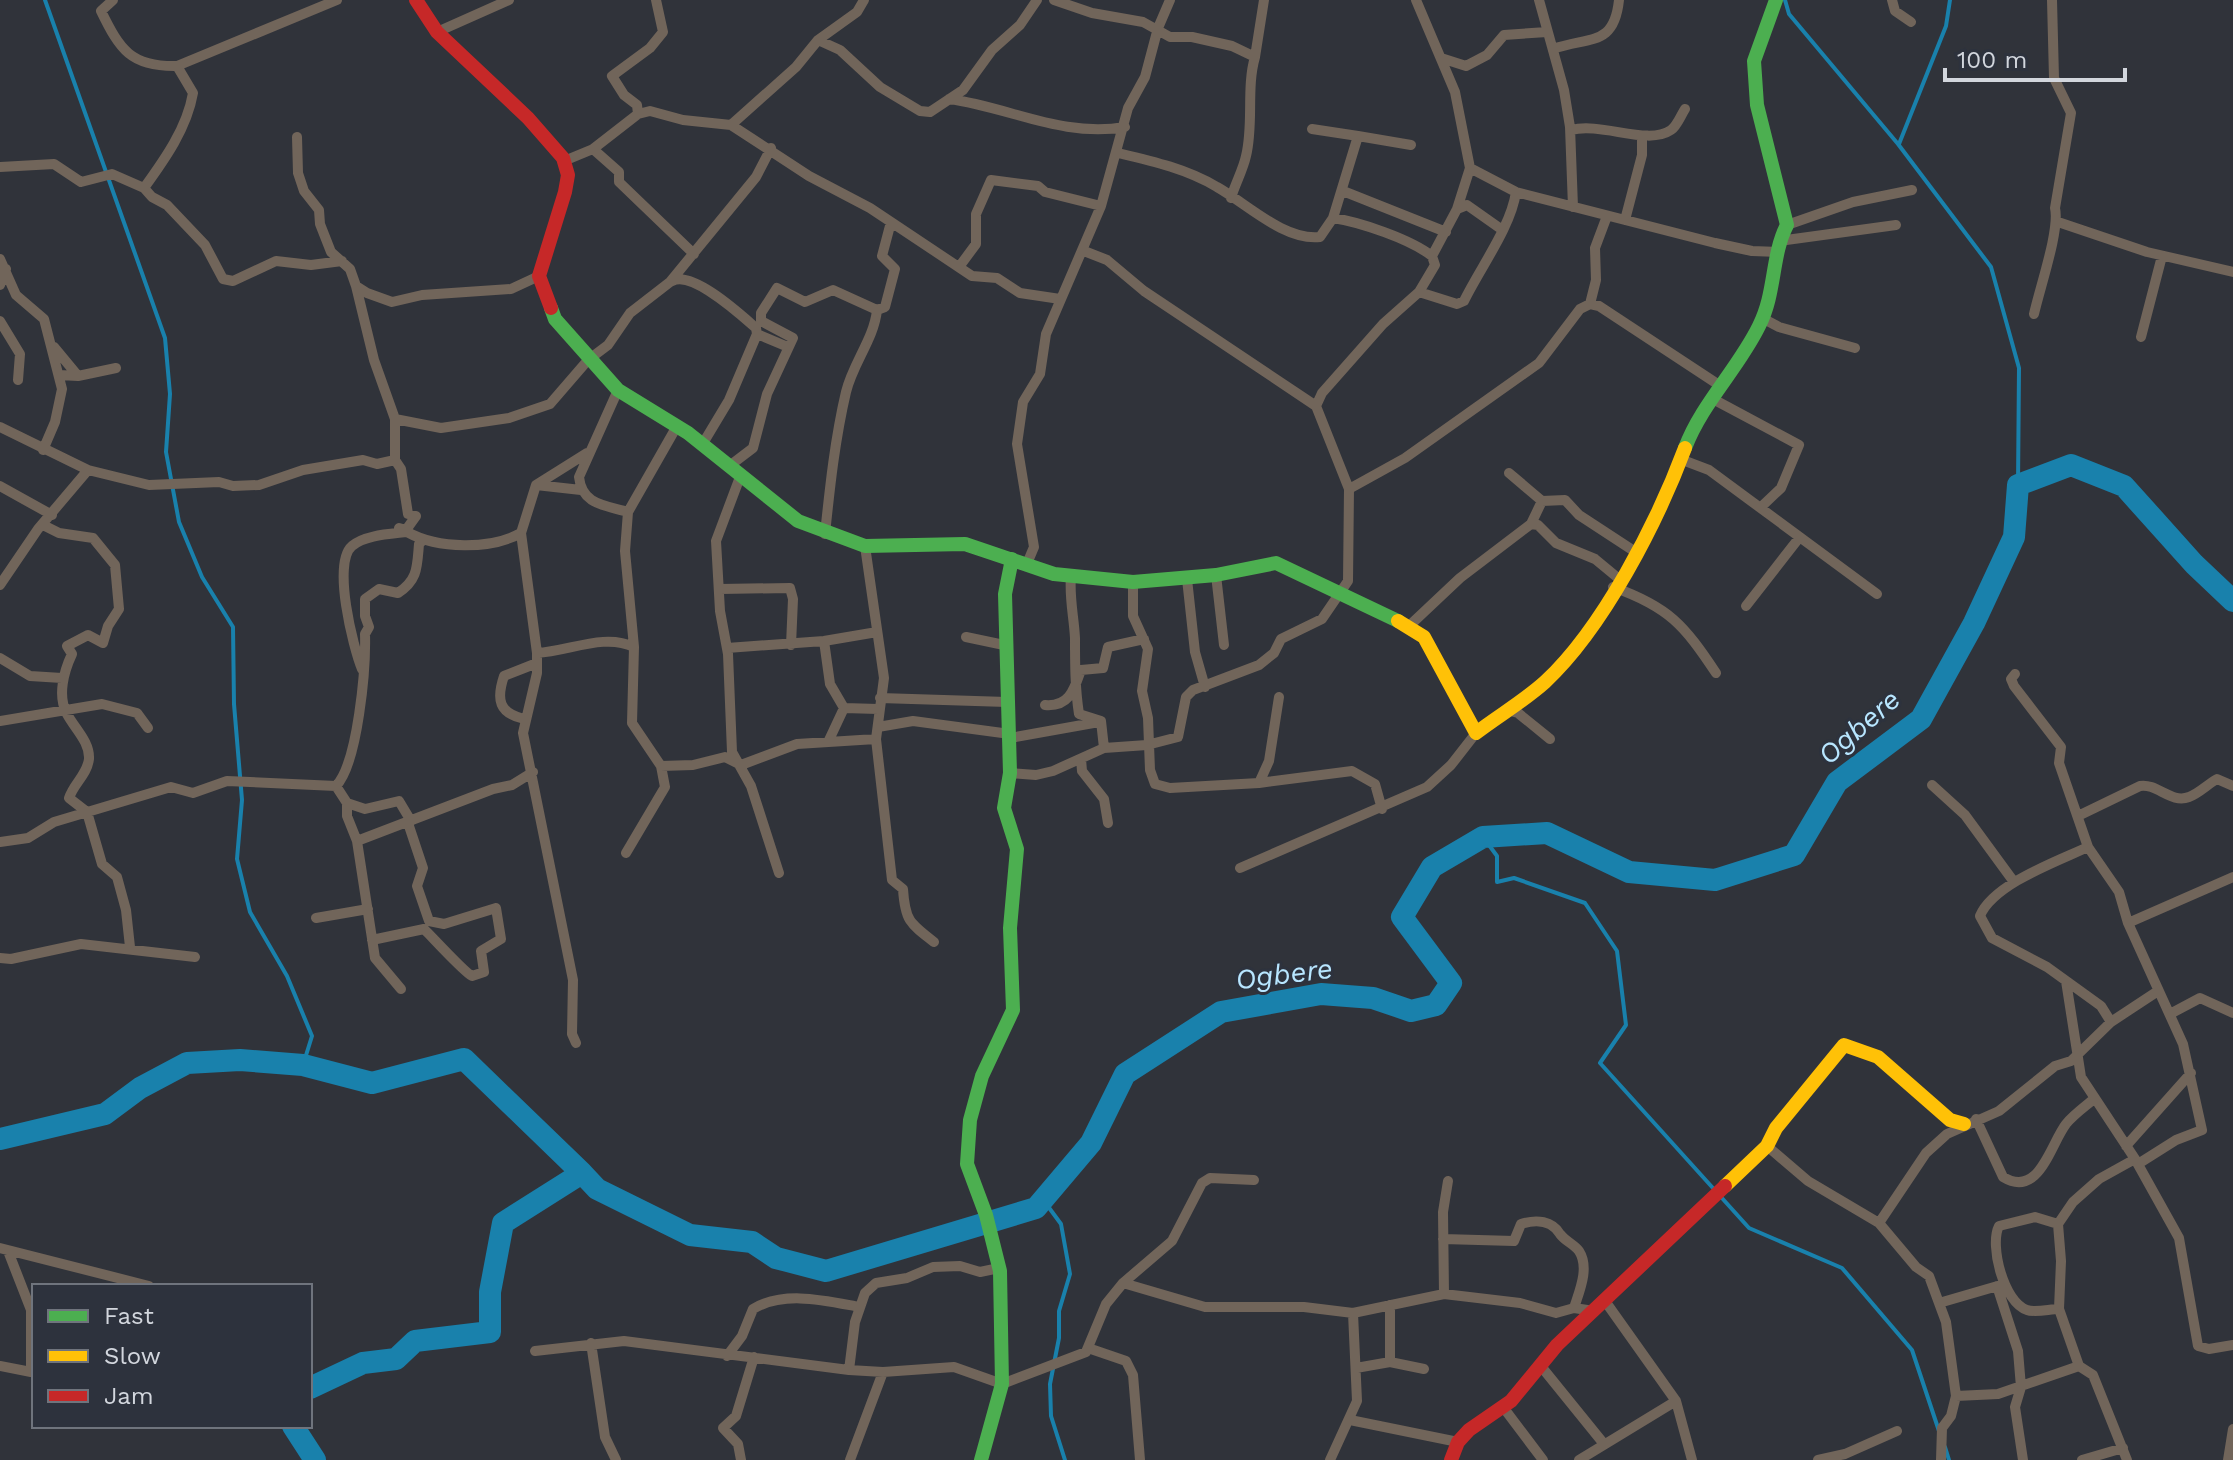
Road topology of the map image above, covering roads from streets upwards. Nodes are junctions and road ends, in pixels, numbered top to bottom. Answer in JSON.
{"nodes":[{"id":1,"x":113,"y":0,"type":"edge"},
{"id":2,"x":337,"y":0,"type":"edge"},
{"id":3,"x":416,"y":0,"type":"edge"},
{"id":4,"x":509,"y":0,"type":"edge"},
{"id":5,"x":656,"y":0,"type":"edge"},
{"id":6,"x":864,"y":0,"type":"edge"},
{"id":7,"x":1037,"y":0,"type":"edge"},
{"id":8,"x":1054,"y":0,"type":"edge"},
{"id":9,"x":1170,"y":0,"type":"edge"},
{"id":10,"x":1264,"y":0,"type":"edge"},
{"id":11,"x":1416,"y":0,"type":"edge"},
{"id":12,"x":1539,"y":0,"type":"edge"},
{"id":13,"x":1619,"y":0,"type":"edge"},
{"id":14,"x":1776,"y":0,"type":"edge"},
{"id":15,"x":1892,"y":0,"type":"edge"},
{"id":16,"x":2052,"y":0,"type":"edge"},
{"id":17,"x":1911,"y":22,"type":"dead end"},
{"id":18,"x":1158,"y":28,"type":"junction"},
{"id":19,"x":437,"y":32,"type":"junction"},
{"id":20,"x":1547,"y":32,"type":"junction"},
{"id":21,"x":818,"y":40,"type":"junction"},
{"id":22,"x":1553,"y":49,"type":"junction"},
{"id":23,"x":1255,"y":57,"type":"junction"},
{"id":24,"x":1441,"y":58,"type":"junction"},
{"id":25,"x":177,"y":66,"type":"junction"},
{"id":26,"x":949,"y":99,"type":"junction"},
{"id":27,"x":1685,"y":109,"type":"dead end"},
{"id":28,"x":638,"y":114,"type":"junction"},
{"id":29,"x":731,"y":125,"type":"junction"},
{"id":30,"x":1125,"y":127,"type":"junction"},
{"id":31,"x":1312,"y":129,"type":"dead end"},
{"id":32,"x":1571,"y":130,"type":"junction"},
{"id":33,"x":1358,"y":136,"type":"junction"},
{"id":34,"x":297,"y":137,"type":"dead end"},
{"id":35,"x":1642,"y":138,"type":"junction"},
{"id":36,"x":1411,"y":145,"type":"dead end"},
{"id":37,"x":771,"y":148,"type":"junction"},
{"id":38,"x":593,"y":149,"type":"junction"},
{"id":39,"x":1118,"y":153,"type":"junction"},
{"id":40,"x":564,"y":161,"type":"junction"},
{"id":41,"x":0,"y":167,"type":"edge"},
{"id":42,"x":1470,"y":168,"type":"junction"},
{"id":43,"x":144,"y":188,"type":"junction"},
{"id":44,"x":1912,"y":190,"type":"dead end"},
{"id":45,"x":1343,"y":191,"type":"junction"},
{"id":46,"x":1516,"y":192,"type":"junction"},
{"id":47,"x":1231,"y":198,"type":"junction"},
{"id":48,"x":1101,"y":206,"type":"junction"},
{"id":49,"x":1573,"y":207,"type":"junction"},
{"id":50,"x":1457,"y":209,"type":"junction"},
{"id":51,"x":1607,"y":216,"type":"junction"},
{"id":52,"x":1333,"y":218,"type":"junction"},
{"id":53,"x":1625,"y":220,"type":"junction"},
{"id":54,"x":891,"y":222,"type":"junction"},
{"id":55,"x":2058,"y":222,"type":"junction"},
{"id":56,"x":1787,"y":225,"type":"junction"},
{"id":57,"x":1896,"y":225,"type":"dead end"},
{"id":58,"x":1501,"y":229,"type":"junction"},
{"id":59,"x":1446,"y":232,"type":"junction"},
{"id":60,"x":1779,"y":247,"type":"junction"},
{"id":61,"x":1084,"y":251,"type":"junction"},
{"id":62,"x":694,"y":254,"type":"junction"},
{"id":63,"x":2162,"y":256,"type":"junction"},
{"id":64,"x":1433,"y":260,"type":"junction"},
{"id":65,"x":342,"y":261,"type":"junction"},
{"id":66,"x":3,"y":264,"type":"edge"},
{"id":67,"x":959,"y":267,"type":"junction"},
{"id":68,"x":2233,"y":272,"type":"edge"},
{"id":69,"x":539,"y":276,"type":"junction"},
{"id":70,"x":670,"y":282,"type":"junction"},
{"id":71,"x":0,"y":285,"type":"edge"},
{"id":72,"x":356,"y":286,"type":"junction"},
{"id":73,"x":1419,"y":292,"type":"junction"},
{"id":74,"x":1060,"y":299,"type":"junction"},
{"id":75,"x":1590,"y":304,"type":"junction"},
{"id":76,"x":877,"y":310,"type":"junction"},
{"id":77,"x":2034,"y":314,"type":"dead end"},
{"id":78,"x":1762,"y":318,"type":"junction"},
{"id":79,"x":0,"y":321,"type":"edge"},
{"id":80,"x":757,"y":334,"type":"junction"},
{"id":81,"x":2141,"y":337,"type":"dead end"},
{"id":82,"x":51,"y":345,"type":"junction"},
{"id":83,"x":788,"y":347,"type":"junction"},
{"id":84,"x":1855,"y":348,"type":"dead end"},
{"id":85,"x":588,"y":360,"type":"junction"},
{"id":86,"x":116,"y":368,"type":"dead end"},
{"id":87,"x":59,"y":375,"type":"junction"},
{"id":88,"x":78,"y":376,"type":"junction"},
{"id":89,"x":18,"y":380,"type":"dead end"},
{"id":90,"x":618,"y":390,"type":"junction"},
{"id":91,"x":1715,"y":392,"type":"junction"},
{"id":92,"x":1312,"y":403,"type":"junction"},
{"id":93,"x":395,"y":419,"type":"junction"},
{"id":94,"x":677,"y":426,"type":"junction"},
{"id":95,"x":0,"y":427,"type":"edge"},
{"id":96,"x":702,"y":445,"type":"junction"},
{"id":97,"x":43,"y":450,"type":"junction"},
{"id":98,"x":587,"y":453,"type":"junction"},
{"id":99,"x":1680,"y":459,"type":"junction"},
{"id":100,"x":395,"y":460,"type":"junction"},
{"id":101,"x":88,"y":470,"type":"junction"},
{"id":102,"x":734,"y":472,"type":"junction"},
{"id":103,"x":1509,"y":473,"type":"dead end"},
{"id":104,"x":536,"y":485,"type":"junction"},
{"id":105,"x":0,"y":486,"type":"edge"},
{"id":106,"x":1349,"y":489,"type":"junction"},
{"id":107,"x":581,"y":490,"type":"junction"},
{"id":108,"x":1542,"y":501,"type":"junction"},
{"id":109,"x":1761,"y":507,"type":"junction"},
{"id":110,"x":628,"y":512,"type":"junction"},
{"id":111,"x":52,"y":515,"type":"junction"},
{"id":112,"x":1531,"y":524,"type":"junction"},
{"id":113,"x":43,"y":525,"type":"junction"},
{"id":114,"x":521,"y":533,"type":"junction"},
{"id":115,"x":825,"y":534,"type":"junction"},
{"id":116,"x":382,"y":535,"type":"junction"},
{"id":117,"x":1799,"y":538,"type":"junction"},
{"id":118,"x":422,"y":541,"type":"junction"},
{"id":119,"x":865,"y":546,"type":"junction"},
{"id":120,"x":1634,"y":551,"type":"junction"},
{"id":121,"x":1019,"y":563,"type":"junction"},
{"id":122,"x":1216,"y":575,"type":"junction"},
{"id":123,"x":1071,"y":576,"type":"junction"},
{"id":124,"x":1187,"y":579,"type":"junction"},
{"id":125,"x":1133,"y":582,"type":"junction"},
{"id":126,"x":1616,"y":583,"type":"junction"},
{"id":127,"x":0,"y":585,"type":"edge"},
{"id":128,"x":720,"y":589,"type":"junction"},
{"id":129,"x":1877,"y":594,"type":"dead end"},
{"id":130,"x":1340,"y":595,"type":"junction"},
{"id":131,"x":1746,"y":606,"type":"dead end"},
{"id":132,"x":1408,"y":627,"type":"junction"},
{"id":133,"x":877,"y":632,"type":"junction"},
{"id":134,"x":966,"y":637,"type":"dead end"},
{"id":135,"x":1144,"y":639,"type":"junction"},
{"id":136,"x":824,"y":641,"type":"junction"},
{"id":137,"x":791,"y":645,"type":"junction"},
{"id":138,"x":1004,"y":645,"type":"junction"},
{"id":139,"x":1224,"y":645,"type":"dead end"},
{"id":140,"x":634,"y":647,"type":"junction"},
{"id":141,"x":727,"y":648,"type":"junction"},
{"id":142,"x":0,"y":658,"type":"edge"},
{"id":143,"x":537,"y":658,"type":"junction"},
{"id":144,"x":363,"y":671,"type":"junction"},
{"id":145,"x":1716,"y":673,"type":"dead end"},
{"id":146,"x":2015,"y":674,"type":"dead end"},
{"id":147,"x":62,"y":678,"type":"junction"},
{"id":148,"x":1205,"y":687,"type":"junction"},
{"id":149,"x":1075,"y":688,"type":"junction"},
{"id":150,"x":1279,"y":697,"type":"dead end"},
{"id":151,"x":1007,"y":702,"type":"junction"},
{"id":152,"x":879,"y":703,"type":"junction"},
{"id":153,"x":1045,"y":705,"type":"dead end"},
{"id":154,"x":844,"y":708,"type":"junction"},
{"id":155,"x":1507,"y":710,"type":"junction"},
{"id":156,"x":65,"y":712,"type":"junction"},
{"id":157,"x":524,"y":719,"type":"junction"},
{"id":158,"x":0,"y":721,"type":"edge"},
{"id":159,"x":1101,"y":721,"type":"junction"},
{"id":160,"x":148,"y":728,"type":"dead end"},
{"id":161,"x":877,"y":733,"type":"junction"},
{"id":162,"x":1476,"y":733,"type":"junction"},
{"id":163,"x":1010,"y":736,"type":"junction"},
{"id":164,"x":1550,"y":739,"type":"dead end"},
{"id":165,"x":829,"y":740,"type":"junction"},
{"id":166,"x":1147,"y":745,"type":"junction"},
{"id":167,"x":1104,"y":748,"type":"junction"},
{"id":168,"x":729,"y":754,"type":"junction"},
{"id":169,"x":1081,"y":759,"type":"junction"},
{"id":170,"x":741,"y":765,"type":"junction"},
{"id":171,"x":661,"y":766,"type":"junction"},
{"id":172,"x":533,"y":772,"type":"junction"},
{"id":173,"x":1010,"y":773,"type":"junction"},
{"id":174,"x":1259,"y":783,"type":"junction"},
{"id":175,"x":1932,"y":785,"type":"dead end"},
{"id":176,"x":336,"y":786,"type":"junction"},
{"id":177,"x":2233,"y":786,"type":"edge"},
{"id":178,"x":347,"y":803,"type":"junction"},
{"id":179,"x":1382,"y":809,"type":"junction"},
{"id":180,"x":87,"y":812,"type":"junction"},
{"id":181,"x":2078,"y":816,"type":"junction"},
{"id":182,"x":410,"y":822,"type":"junction"},
{"id":183,"x":1108,"y":823,"type":"dead end"},
{"id":184,"x":357,"y":841,"type":"junction"},
{"id":185,"x":0,"y":842,"type":"edge"},
{"id":186,"x":2088,"y":847,"type":"junction"},
{"id":187,"x":626,"y":853,"type":"dead end"},
{"id":188,"x":1240,"y":868,"type":"dead end"},
{"id":189,"x":779,"y":873,"type":"dead end"},
{"id":190,"x":2233,"y":877,"type":"edge"},
{"id":191,"x":2014,"y":882,"type":"junction"},
{"id":192,"x":368,"y":909,"type":"junction"},
{"id":193,"x":316,"y":918,"type":"dead end"},
{"id":194,"x":2128,"y":923,"type":"junction"},
{"id":195,"x":372,"y":940,"type":"junction"},
{"id":196,"x":934,"y":942,"type":"dead end"},
{"id":197,"x":130,"y":947,"type":"junction"},
{"id":198,"x":195,"y":957,"type":"dead end"},
{"id":199,"x":0,"y":958,"type":"edge"},
{"id":200,"x":2066,"y":981,"type":"junction"},
{"id":201,"x":401,"y":989,"type":"dead end"},
{"id":202,"x":2158,"y":991,"type":"junction"},
{"id":203,"x":2233,"y":1013,"type":"edge"},
{"id":204,"x":2170,"y":1014,"type":"junction"},
{"id":205,"x":2111,"y":1022,"type":"junction"},
{"id":206,"x":576,"y":1043,"type":"dead end"},
{"id":207,"x":2077,"y":1056,"type":"junction"},
{"id":208,"x":2191,"y":1073,"type":"junction"},
{"id":209,"x":2095,"y":1098,"type":"junction"},
{"id":210,"x":1970,"y":1122,"type":"junction"},
{"id":211,"x":1767,"y":1146,"type":"junction"},
{"id":212,"x":2126,"y":1146,"type":"junction"},
{"id":213,"x":2137,"y":1162,"type":"junction"},
{"id":214,"x":1254,"y":1180,"type":"dead end"},
{"id":215,"x":1448,"y":1181,"type":"dead end"},
{"id":216,"x":1879,"y":1223,"type":"junction"},
{"id":217,"x":2058,"y":1224,"type":"junction"},
{"id":218,"x":1443,"y":1239,"type":"junction"},
{"id":219,"x":4,"y":1250,"type":"edge"},
{"id":220,"x":999,"y":1268,"type":"junction"},
{"id":221,"x":1123,"y":1283,"type":"junction"},
{"id":222,"x":141,"y":1284,"type":"edge"},
{"id":223,"x":2002,"y":1284,"type":"junction"},
{"id":224,"x":1444,"y":1294,"type":"junction"},
{"id":225,"x":1939,"y":1303,"type":"junction"},
{"id":226,"x":1390,"y":1305,"type":"junction"},
{"id":227,"x":1600,"y":1306,"type":"junction"},
{"id":228,"x":860,"y":1307,"type":"junction"},
{"id":229,"x":1574,"y":1308,"type":"junction"},
{"id":230,"x":2059,"y":1309,"type":"junction"},
{"id":231,"x":1353,"y":1313,"type":"junction"},
{"id":232,"x":591,"y":1343,"type":"junction"},
{"id":233,"x":2233,"y":1345,"type":"edge"},
{"id":234,"x":1088,"y":1348,"type":"junction"},
{"id":235,"x":535,"y":1351,"type":"dead end"},
{"id":236,"x":727,"y":1356,"type":"junction"},
{"id":237,"x":754,"y":1357,"type":"junction"},
{"id":238,"x":1390,"y":1362,"type":"junction"},
{"id":239,"x":1540,"y":1365,"type":"junction"},
{"id":240,"x":0,"y":1366,"type":"edge"},
{"id":241,"x":2079,"y":1366,"type":"junction"},
{"id":242,"x":1356,"y":1368,"type":"junction"},
{"id":243,"x":1424,"y":1369,"type":"dead end"},
{"id":244,"x":849,"y":1370,"type":"junction"},
{"id":245,"x":883,"y":1372,"type":"junction"},
{"id":246,"x":1002,"y":1384,"type":"junction"},
{"id":247,"x":2021,"y":1387,"type":"junction"},
{"id":248,"x":1956,"y":1396,"type":"junction"},
{"id":249,"x":1676,"y":1401,"type":"junction"},
{"id":250,"x":1503,"y":1407,"type":"junction"},
{"id":251,"x":1350,"y":1420,"type":"junction"},
{"id":252,"x":2233,"y":1429,"type":"edge"},
{"id":253,"x":1897,"y":1431,"type":"dead end"},
{"id":254,"x":1458,"y":1442,"type":"junction"},
{"id":255,"x":1604,"y":1444,"type":"junction"},
{"id":256,"x":2123,"y":1448,"type":"junction"},
{"id":257,"x":616,"y":1460,"type":"edge"},
{"id":258,"x":741,"y":1460,"type":"edge"},
{"id":259,"x":850,"y":1460,"type":"edge"},
{"id":260,"x":981,"y":1460,"type":"edge"},
{"id":261,"x":1140,"y":1460,"type":"edge"},
{"id":262,"x":1330,"y":1460,"type":"edge"},
{"id":263,"x":1451,"y":1460,"type":"edge"},
{"id":264,"x":1543,"y":1460,"type":"edge"},
{"id":265,"x":1579,"y":1460,"type":"edge"},
{"id":266,"x":1692,"y":1460,"type":"edge"},
{"id":267,"x":1818,"y":1460,"type":"edge"},
{"id":268,"x":1941,"y":1460,"type":"edge"},
{"id":269,"x":2023,"y":1460,"type":"edge"},
{"id":270,"x":2082,"y":1460,"type":"edge"},
{"id":271,"x":2127,"y":1460,"type":"edge"},
{"id":272,"x":2228,"y":1460,"type":"edge"}],
"edges":[{"from":1,"to":25,"type":"street"},
{"from":2,"to":25,"type":"street"},
{"from":3,"to":19,"type":"street"},
{"from":4,"to":19,"type":"street"},
{"from":5,"to":28,"type":"street"},
{"from":6,"to":21,"type":"street"},
{"from":7,"to":26,"type":"street"},
{"from":8,"to":18,"type":"street"},
{"from":9,"to":18,"type":"street"},
{"from":10,"to":23,"type":"street"},
{"from":11,"to":24,"type":"street"},
{"from":12,"to":20,"type":"street"},
{"from":13,"to":22,"type":"street"},
{"from":14,"to":56,"type":"street"},
{"from":15,"to":17,"type":"street"},
{"from":16,"to":55,"type":"street"},
{"from":18,"to":23,"type":"street"},
{"from":18,"to":30,"type":"street"},
{"from":19,"to":40,"type":"street"},
{"from":20,"to":22,"type":"street"},
{"from":20,"to":24,"type":"street"},
{"from":21,"to":26,"type":"street"},
{"from":21,"to":29,"type":"street"},
{"from":22,"to":32,"type":"street"},
{"from":23,"to":47,"type":"street"},
{"from":24,"to":42,"type":"street"},
{"from":25,"to":43,"type":"street"},
{"from":26,"to":30,"type":"street"},
{"from":27,"to":35,"type":"street"},
{"from":28,"to":29,"type":"street"},
{"from":28,"to":38,"type":"street"},
{"from":29,"to":37,"type":"street"},
{"from":30,"to":39,"type":"street"},
{"from":31,"to":33,"type":"street"},
{"from":32,"to":35,"type":"street"},
{"from":32,"to":49,"type":"street"},
{"from":33,"to":36,"type":"street"},
{"from":33,"to":45,"type":"street"},
{"from":34,"to":65,"type":"street"},
{"from":35,"to":53,"type":"street"},
{"from":37,"to":54,"type":"street"},
{"from":37,"to":62,"type":"street"},
{"from":38,"to":40,"type":"street"},
{"from":38,"to":62,"type":"street"},
{"from":39,"to":47,"type":"street"},
{"from":39,"to":48,"type":"street"},
{"from":40,"to":69,"type":"street"},
{"from":41,"to":43,"type":"street"},
{"from":42,"to":46,"type":"street"},
{"from":42,"to":50,"type":"street"},
{"from":43,"to":65,"type":"street"},
{"from":44,"to":56,"type":"street"},
{"from":45,"to":52,"type":"street"},
{"from":45,"to":59,"type":"street"},
{"from":46,"to":49,"type":"street"},
{"from":46,"to":58,"type":"street"},
{"from":47,"to":52,"type":"street"},
{"from":48,"to":61,"type":"street"},
{"from":48,"to":67,"type":"street"},
{"from":49,"to":51,"type":"street"},
{"from":50,"to":58,"type":"street"},
{"from":50,"to":59,"type":"street"},
{"from":51,"to":53,"type":"street"},
{"from":51,"to":75,"type":"street"},
{"from":52,"to":64,"type":"street"},
{"from":53,"to":60,"type":"street"},
{"from":54,"to":67,"type":"street"},
{"from":54,"to":76,"type":"street"},
{"from":55,"to":63,"type":"street"},
{"from":55,"to":77,"type":"street"},
{"from":56,"to":60,"type":"street"},
{"from":57,"to":60,"type":"street"},
{"from":58,"to":73,"type":"street"},
{"from":59,"to":64,"type":"street"},
{"from":60,"to":78,"type":"street"},
{"from":61,"to":74,"type":"street"},
{"from":61,"to":92,"type":"street"},
{"from":62,"to":70,"type":"street"},
{"from":63,"to":68,"type":"street"},
{"from":63,"to":81,"type":"street"},
{"from":64,"to":73,"type":"street"},
{"from":65,"to":72,"type":"street"},
{"from":66,"to":71,"type":"street"},
{"from":66,"to":82,"type":"street"},
{"from":67,"to":74,"type":"street"},
{"from":69,"to":72,"type":"street"},
{"from":69,"to":85,"type":"street"},
{"from":70,"to":80,"type":"street"},
{"from":70,"to":85,"type":"street"},
{"from":72,"to":93,"type":"street"},
{"from":73,"to":92,"type":"street"},
{"from":74,"to":121,"type":"street"},
{"from":75,"to":91,"type":"street"},
{"from":75,"to":106,"type":"street"},
{"from":76,"to":83,"type":"street"},
{"from":76,"to":115,"type":"street"},
{"from":78,"to":84,"type":"street"},
{"from":78,"to":91,"type":"street"},
{"from":79,"to":89,"type":"street"},
{"from":80,"to":83,"type":"street"},
{"from":80,"to":96,"type":"street"},
{"from":82,"to":87,"type":"street"},
{"from":82,"to":88,"type":"street"},
{"from":83,"to":102,"type":"street"},
{"from":85,"to":90,"type":"street"},
{"from":85,"to":93,"type":"street"},
{"from":86,"to":88,"type":"street"},
{"from":87,"to":88,"type":"street"},
{"from":87,"to":97,"type":"street"},
{"from":90,"to":94,"type":"street"},
{"from":90,"to":98,"type":"street"},
{"from":91,"to":99,"type":"street"},
{"from":91,"to":109,"type":"street"},
{"from":92,"to":106,"type":"street"},
{"from":93,"to":100,"type":"street"},
{"from":94,"to":96,"type":"street"},
{"from":94,"to":110,"type":"street"},
{"from":95,"to":97,"type":"street"},
{"from":96,"to":102,"type":"street"},
{"from":97,"to":101,"type":"street"},
{"from":98,"to":104,"type":"street"},
{"from":98,"to":107,"type":"street"},
{"from":99,"to":109,"type":"street"},
{"from":99,"to":120,"type":"street"},
{"from":100,"to":101,"type":"street"},
{"from":100,"to":116,"type":"street"},
{"from":101,"to":111,"type":"street"},
{"from":102,"to":115,"type":"street"},
{"from":102,"to":128,"type":"street"},
{"from":103,"to":108,"type":"street"},
{"from":104,"to":107,"type":"street"},
{"from":104,"to":114,"type":"street"},
{"from":105,"to":111,"type":"street"},
{"from":106,"to":130,"type":"street"},
{"from":107,"to":110,"type":"street"},
{"from":108,"to":112,"type":"street"},
{"from":108,"to":120,"type":"street"},
{"from":109,"to":117,"type":"street"},
{"from":110,"to":140,"type":"street"},
{"from":111,"to":113,"type":"street"},
{"from":112,"to":126,"type":"street"},
{"from":112,"to":132,"type":"street"},
{"from":113,"to":127,"type":"street"},
{"from":113,"to":147,"type":"street"},
{"from":114,"to":118,"type":"street"},
{"from":114,"to":143,"type":"street"},
{"from":115,"to":119,"type":"street"},
{"from":116,"to":118,"type":"street"},
{"from":116,"to":144,"type":"street"},
{"from":117,"to":129,"type":"street"},
{"from":117,"to":131,"type":"street"},
{"from":118,"to":144,"type":"street"},
{"from":119,"to":121,"type":"street"},
{"from":119,"to":133,"type":"street"},
{"from":120,"to":126,"type":"street"},
{"from":121,"to":123,"type":"street"},
{"from":121,"to":138,"type":"street"},
{"from":122,"to":124,"type":"street"},
{"from":122,"to":130,"type":"street"},
{"from":122,"to":139,"type":"street"},
{"from":123,"to":125,"type":"street"},
{"from":123,"to":149,"type":"street"},
{"from":124,"to":125,"type":"street"},
{"from":124,"to":148,"type":"street"},
{"from":125,"to":135,"type":"street"},
{"from":126,"to":145,"type":"street"},
{"from":126,"to":155,"type":"street"},
{"from":128,"to":137,"type":"street"},
{"from":128,"to":141,"type":"street"},
{"from":130,"to":132,"type":"street"},
{"from":130,"to":148,"type":"street"},
{"from":132,"to":162,"type":"street"},
{"from":133,"to":136,"type":"street"},
{"from":133,"to":152,"type":"street"},
{"from":134,"to":138,"type":"street"},
{"from":135,"to":149,"type":"street"},
{"from":135,"to":166,"type":"street"},
{"from":136,"to":137,"type":"street"},
{"from":136,"to":154,"type":"street"},
{"from":137,"to":141,"type":"street"},
{"from":138,"to":151,"type":"street"},
{"from":140,"to":143,"type":"street"},
{"from":140,"to":171,"type":"street"},
{"from":141,"to":168,"type":"street"},
{"from":142,"to":147,"type":"street"},
{"from":143,"to":157,"type":"street"},
{"from":143,"to":157,"type":"street"},
{"from":144,"to":176,"type":"street"},
{"from":146,"to":181,"type":"street"},
{"from":147,"to":156,"type":"street"},
{"from":148,"to":166,"type":"street"},
{"from":149,"to":153,"type":"street"},
{"from":149,"to":159,"type":"street"},
{"from":150,"to":174,"type":"street"},
{"from":151,"to":152,"type":"street"},
{"from":151,"to":163,"type":"street"},
{"from":152,"to":154,"type":"street"},
{"from":152,"to":161,"type":"street"},
{"from":154,"to":165,"type":"street"},
{"from":155,"to":162,"type":"street"},
{"from":155,"to":164,"type":"street"},
{"from":156,"to":158,"type":"street"},
{"from":156,"to":160,"type":"street"},
{"from":156,"to":180,"type":"street"},
{"from":157,"to":172,"type":"street"},
{"from":159,"to":163,"type":"street"},
{"from":159,"to":167,"type":"street"},
{"from":161,"to":163,"type":"street"},
{"from":161,"to":165,"type":"street"},
{"from":161,"to":196,"type":"street"},
{"from":162,"to":179,"type":"street"},
{"from":163,"to":173,"type":"street"},
{"from":165,"to":170,"type":"street"},
{"from":166,"to":167,"type":"street"},
{"from":166,"to":174,"type":"street"},
{"from":167,"to":169,"type":"street"},
{"from":168,"to":170,"type":"street"},
{"from":168,"to":171,"type":"street"},
{"from":169,"to":173,"type":"street"},
{"from":169,"to":183,"type":"street"},
{"from":170,"to":189,"type":"street"},
{"from":171,"to":187,"type":"street"},
{"from":172,"to":182,"type":"street"},
{"from":172,"to":206,"type":"street"},
{"from":173,"to":220,"type":"street"},
{"from":174,"to":179,"type":"street"},
{"from":175,"to":191,"type":"street"},
{"from":176,"to":178,"type":"street"},
{"from":176,"to":180,"type":"street"},
{"from":177,"to":181,"type":"street"},
{"from":178,"to":182,"type":"street"},
{"from":178,"to":184,"type":"street"},
{"from":179,"to":188,"type":"street"},
{"from":180,"to":185,"type":"street"},
{"from":180,"to":197,"type":"street"},
{"from":181,"to":186,"type":"street"},
{"from":182,"to":184,"type":"street"},
{"from":182,"to":195,"type":"street"},
{"from":184,"to":192,"type":"street"},
{"from":186,"to":191,"type":"street"},
{"from":186,"to":194,"type":"street"},
{"from":190,"to":194,"type":"street"},
{"from":191,"to":200,"type":"street"},
{"from":192,"to":193,"type":"street"},
{"from":192,"to":195,"type":"street"},
{"from":194,"to":202,"type":"street"},
{"from":195,"to":201,"type":"street"},
{"from":197,"to":198,"type":"street"},
{"from":197,"to":199,"type":"street"},
{"from":200,"to":205,"type":"street"},
{"from":200,"to":207,"type":"street"},
{"from":202,"to":204,"type":"street"},
{"from":202,"to":205,"type":"street"},
{"from":203,"to":204,"type":"street"},
{"from":204,"to":208,"type":"street"},
{"from":205,"to":207,"type":"street"},
{"from":207,"to":209,"type":"street"},
{"from":207,"to":210,"type":"street"},
{"from":208,"to":212,"type":"street"},
{"from":208,"to":213,"type":"street"},
{"from":209,"to":210,"type":"street"},
{"from":209,"to":212,"type":"street"},
{"from":210,"to":211,"type":"street"},
{"from":210,"to":216,"type":"street"},
{"from":211,"to":216,"type":"street"},
{"from":211,"to":227,"type":"street"},
{"from":212,"to":213,"type":"street"},
{"from":213,"to":217,"type":"street"},
{"from":213,"to":233,"type":"street"},
{"from":214,"to":221,"type":"street"},
{"from":215,"to":218,"type":"street"},
{"from":216,"to":225,"type":"street"},
{"from":217,"to":223,"type":"street"},
{"from":217,"to":230,"type":"street"},
{"from":218,"to":224,"type":"street"},
{"from":218,"to":229,"type":"street"},
{"from":219,"to":222,"type":"street"},
{"from":219,"to":240,"type":"street"},
{"from":220,"to":228,"type":"street"},
{"from":220,"to":246,"type":"street"},
{"from":221,"to":231,"type":"street"},
{"from":221,"to":234,"type":"street"},
{"from":223,"to":225,"type":"street"},
{"from":223,"to":230,"type":"street"},
{"from":223,"to":247,"type":"street"},
{"from":224,"to":226,"type":"street"},
{"from":224,"to":229,"type":"street"},
{"from":225,"to":248,"type":"street"},
{"from":226,"to":231,"type":"street"},
{"from":226,"to":238,"type":"street"},
{"from":227,"to":229,"type":"street"},
{"from":227,"to":239,"type":"street"},
{"from":227,"to":249,"type":"street"},
{"from":228,"to":236,"type":"street"},
{"from":228,"to":244,"type":"street"},
{"from":230,"to":241,"type":"street"},
{"from":231,"to":242,"type":"street"},
{"from":232,"to":235,"type":"street"},
{"from":232,"to":236,"type":"street"},
{"from":232,"to":257,"type":"street"},
{"from":234,"to":246,"type":"street"},
{"from":234,"to":261,"type":"street"},
{"from":236,"to":237,"type":"street"},
{"from":237,"to":244,"type":"street"},
{"from":237,"to":258,"type":"street"},
{"from":238,"to":242,"type":"street"},
{"from":238,"to":243,"type":"street"},
{"from":239,"to":250,"type":"street"},
{"from":239,"to":255,"type":"street"},
{"from":241,"to":247,"type":"street"},
{"from":241,"to":256,"type":"street"},
{"from":242,"to":251,"type":"street"},
{"from":244,"to":245,"type":"street"},
{"from":245,"to":246,"type":"street"},
{"from":245,"to":259,"type":"street"},
{"from":246,"to":260,"type":"street"},
{"from":247,"to":248,"type":"street"},
{"from":247,"to":269,"type":"street"},
{"from":248,"to":268,"type":"street"},
{"from":249,"to":255,"type":"street"},
{"from":249,"to":266,"type":"street"},
{"from":250,"to":254,"type":"street"},
{"from":250,"to":264,"type":"street"},
{"from":251,"to":254,"type":"street"},
{"from":251,"to":262,"type":"street"},
{"from":252,"to":272,"type":"street"},
{"from":253,"to":267,"type":"street"},
{"from":254,"to":263,"type":"street"},
{"from":255,"to":265,"type":"street"},
{"from":256,"to":270,"type":"street"},
{"from":256,"to":271,"type":"street"}]}
